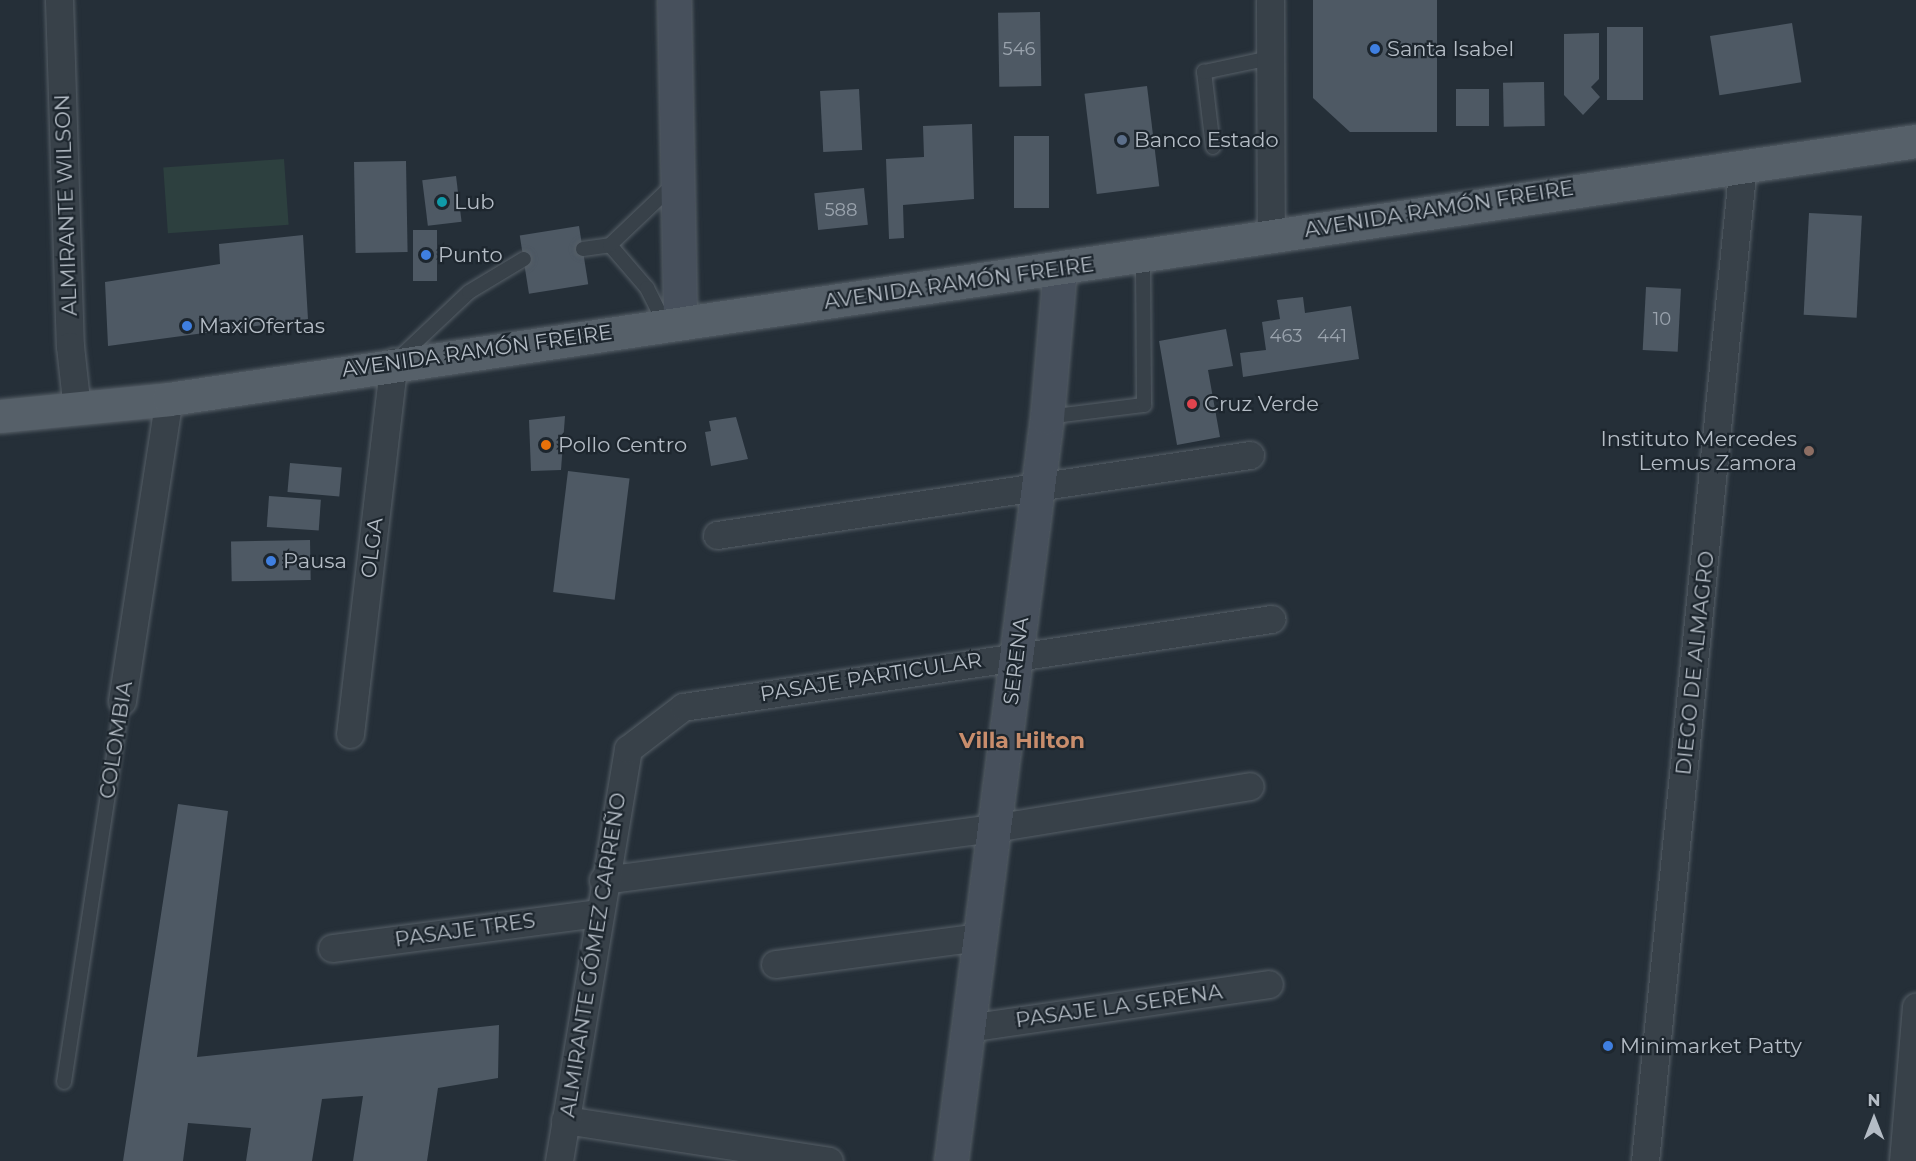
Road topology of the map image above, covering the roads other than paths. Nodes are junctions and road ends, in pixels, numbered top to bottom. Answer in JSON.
{"nodes":[{"id":1,"x":59,"y":0,"type":"edge"},
{"id":2,"x":674,"y":0,"type":"edge"},
{"id":3,"x":1270,"y":0,"type":"edge"},
{"id":4,"x":1270,"y":58,"type":"junction"},
{"id":5,"x":1916,"y":141,"type":"edge"},
{"id":6,"x":1213,"y":147,"type":"dead end"},
{"id":7,"x":1743,"y":164,"type":"junction"},
{"id":8,"x":679,"y":180,"type":"junction"},
{"id":9,"x":1271,"y":234,"type":"junction"},
{"id":10,"x":610,"y":245,"type":"junction"},
{"id":11,"x":583,"y":249,"type":"dead end"},
{"id":12,"x":1143,"y":256,"type":"junction"},
{"id":13,"x":524,"y":259,"type":"dead end"},
{"id":14,"x":1060,"y":268,"type":"junction"},
{"id":15,"x":672,"y":323,"type":"junction"},
{"id":16,"x":394,"y":362,"type":"junction"},
{"id":17,"x":169,"y":399,"type":"junction"},
{"id":18,"x":77,"y":409,"type":"junction"},
{"id":19,"x":0,"y":416,"type":"edge"},
{"id":20,"x":1047,"y":417,"type":"junction"},
{"id":21,"x":1250,"y":455,"type":"dead end"},
{"id":22,"x":1038,"y":484,"type":"junction"},
{"id":23,"x":717,"y":536,"type":"dead end"},
{"id":24,"x":1271,"y":619,"type":"dead end"},
{"id":25,"x":1017,"y":655,"type":"junction"},
{"id":26,"x":122,"y":701,"type":"joint"},
{"id":27,"x":350,"y":734,"type":"dead end"},
{"id":28,"x":627,"y":749,"type":"joint"},
{"id":29,"x":1250,"y":786,"type":"dead end"},
{"id":30,"x":994,"y":828,"type":"junction"},
{"id":31,"x":603,"y":880,"type":"junction"},
{"id":32,"x":597,"y":913,"type":"junction"},
{"id":33,"x":980,"y":937,"type":"junction"},
{"id":34,"x":332,"y":948,"type":"dead end"},
{"id":35,"x":775,"y":964,"type":"dead end"},
{"id":36,"x":1269,"y":984,"type":"dead end"},
{"id":37,"x":1916,"y":1007,"type":"edge"},
{"id":38,"x":968,"y":1028,"type":"junction"},
{"id":39,"x":63,"y":1082,"type":"dead end"},
{"id":40,"x":565,"y":1120,"type":"junction"},
{"id":41,"x":559,"y":1161,"type":"edge"},
{"id":42,"x":829,"y":1161,"type":"edge"},
{"id":43,"x":951,"y":1161,"type":"edge"},
{"id":44,"x":1645,"y":1161,"type":"edge"},
{"id":45,"x":1903,"y":1161,"type":"edge"}],
"edges":[{"from":1,"to":18,"type":"street","name":"ALMIRANTE WILSON"},
{"from":2,"to":8,"type":"street"},
{"from":3,"to":4,"type":"street"},
{"from":4,"to":6,"type":"lane"},
{"from":4,"to":9,"type":"street"},
{"from":5,"to":7,"type":"main road","name":"AVENIDA RAMÓN FREIRE"},
{"from":7,"to":9,"type":"main road","name":"AVENIDA RAMÓN FREIRE"},
{"from":7,"to":44,"type":"street","name":"DIEGO DE ALMAGRO"},
{"from":8,"to":10,"type":"lane"},
{"from":8,"to":15,"type":"street"},
{"from":9,"to":12,"type":"main road","name":"AVENIDA RAMÓN FREIRE"},
{"from":10,"to":11,"type":"lane"},
{"from":10,"to":15,"type":"lane"},
{"from":12,"to":14,"type":"main road","name":"AVENIDA RAMÓN FREIRE"},
{"from":12,"to":20,"type":"lane"},
{"from":13,"to":16,"type":"lane"},
{"from":14,"to":15,"type":"main road","name":"AVENIDA RAMÓN FREIRE"},
{"from":14,"to":20,"type":"street","name":"SERENA"},
{"from":15,"to":16,"type":"main road","name":"AVENIDA RAMÓN FREIRE"},
{"from":16,"to":17,"type":"main road","name":"AVENIDA RAMÓN FREIRE"},
{"from":16,"to":27,"type":"street","name":"OLGA"},
{"from":17,"to":18,"type":"main road","name":"AVENIDA RAMÓN FREIRE"},
{"from":17,"to":26,"type":"street","name":"COLOMBIA"},
{"from":18,"to":19,"type":"main road","name":"AVENIDA RAMÓN FREIRE"},
{"from":20,"to":22,"type":"street","name":"SERENA"},
{"from":21,"to":22,"type":"street"},
{"from":22,"to":23,"type":"street"},
{"from":22,"to":25,"type":"street","name":"SERENA"},
{"from":24,"to":25,"type":"street","name":"PASAJE PARTICULAR"},
{"from":25,"to":28,"type":"street","name":"PASAJE PARTICULAR"},
{"from":25,"to":30,"type":"street","name":"SERENA"},
{"from":26,"to":39,"type":"lane","name":"COLOMBIA"},
{"from":28,"to":31,"type":"street","name":"ALMIRANTE GÓMEZ CARREÑO"},
{"from":29,"to":30,"type":"street"},
{"from":30,"to":31,"type":"street"},
{"from":30,"to":33,"type":"street","name":"SERENA"},
{"from":31,"to":32,"type":"street","name":"ALMIRANTE GÓMEZ CARREÑO"},
{"from":32,"to":34,"type":"street","name":"PASAJE TRES"},
{"from":32,"to":40,"type":"street","name":"ALMIRANTE GÓMEZ CARREÑO"},
{"from":33,"to":35,"type":"street"},
{"from":33,"to":38,"type":"street","name":"SERENA"},
{"from":36,"to":38,"type":"street","name":"PASAJE LA SERENA"},
{"from":37,"to":45,"type":"street"},
{"from":38,"to":43,"type":"street","name":"SERENA"},
{"from":40,"to":41,"type":"street","name":"ALMIRANTE GÓMEZ CARREÑO"},
{"from":40,"to":42,"type":"street"}]}
